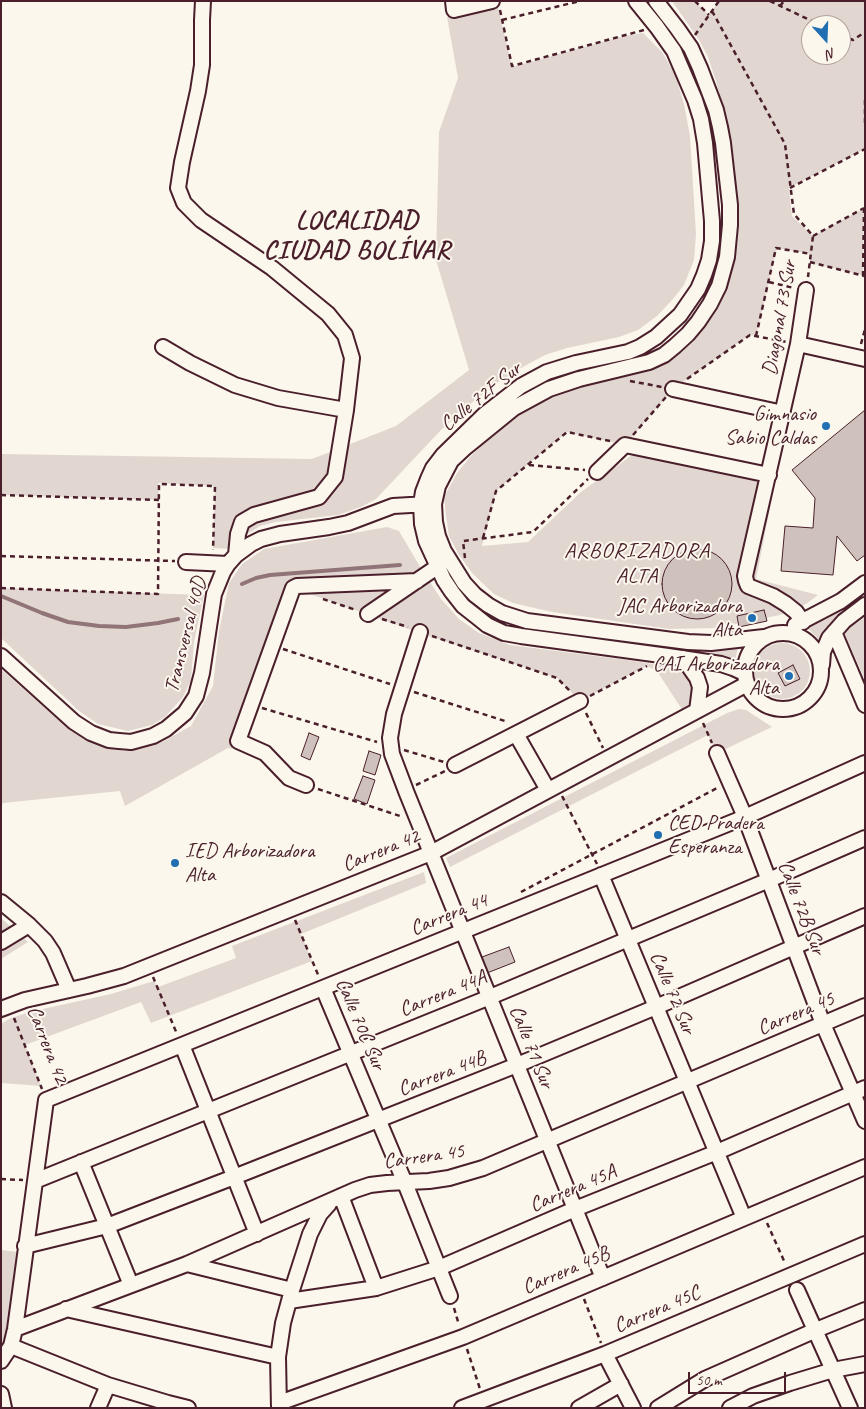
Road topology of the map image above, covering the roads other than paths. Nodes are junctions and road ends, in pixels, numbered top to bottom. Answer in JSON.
{"nodes":[{"id":1,"x":203,"y":1,"type":"edge"},
{"id":2,"x":492,"y":1,"type":"edge"},
{"id":3,"x":636,"y":1,"type":"edge"},
{"id":4,"x":656,"y":1,"type":"edge"},
{"id":5,"x":454,"y":6,"type":"edge"},
{"id":6,"x":806,"y":290,"type":"road end"},
{"id":7,"x":798,"y":344,"type":"junction"},
{"id":8,"x":163,"y":347,"type":"dead end"},
{"id":9,"x":865,"y":360,"type":"edge"},
{"id":10,"x":673,"y":388,"type":"road end"},
{"id":11,"x":346,"y":410,"type":"junction"},
{"id":12,"x":783,"y":413,"type":"junction"},
{"id":13,"x":597,"y":472,"type":"road end"},
{"id":14,"x":769,"y":475,"type":"junction"},
{"id":15,"x":428,"y":504,"type":"junction"},
{"id":16,"x":232,"y":559,"type":"junction"},
{"id":17,"x":186,"y":562,"type":"road end"},
{"id":18,"x":437,"y":567,"type":"junction"},
{"id":19,"x":417,"y":581,"type":"junction"},
{"id":20,"x":865,"y":583,"type":"edge"},
{"id":21,"x":865,"y":605,"type":"edge"},
{"id":22,"x":368,"y":614,"type":"road end"},
{"id":23,"x":803,"y":622,"type":"junction"},
{"id":24,"x":420,"y":632,"type":"road end"},
{"id":25,"x":834,"y":632,"type":"junction"},
{"id":26,"x":770,"y":635,"type":"junction"},
{"id":27,"x":1,"y":656,"type":"edge"},
{"id":28,"x":683,"y":658,"type":"junction"},
{"id":29,"x":822,"y":666,"type":"junction"},
{"id":30,"x":746,"y":679,"type":"junction"},
{"id":31,"x":580,"y":701,"type":"road end"},
{"id":32,"x":865,"y":705,"type":"edge"},
{"id":33,"x":697,"y":711,"type":"junction"},
{"id":34,"x":516,"y":734,"type":"junction"},
{"id":35,"x":717,"y":753,"type":"road end"},
{"id":36,"x":865,"y":763,"type":"edge"},
{"id":37,"x":455,"y":765,"type":"road end"},
{"id":38,"x":306,"y":785,"type":"road end"},
{"id":39,"x":552,"y":788,"type":"junction"},
{"id":40,"x":745,"y":817,"type":"junction"},
{"id":41,"x":865,"y":838,"type":"edge"},
{"id":42,"x":431,"y":853,"type":"junction"},
{"id":43,"x":601,"y":875,"type":"junction"},
{"id":44,"x":769,"y":880,"type":"junction"},
{"id":45,"x":1,"y":902,"type":"edge"},
{"id":46,"x":865,"y":916,"type":"edge"},
{"id":47,"x":29,"y":925,"type":"junction"},
{"id":48,"x":463,"y":931,"type":"junction"},
{"id":49,"x":628,"y":939,"type":"junction"},
{"id":50,"x":1,"y":942,"type":"edge"},
{"id":51,"x":794,"y":946,"type":"junction"},
{"id":52,"x":323,"y":988,"type":"junction"},
{"id":53,"x":69,"y":990,"type":"junction"},
{"id":54,"x":490,"y":997,"type":"junction"},
{"id":55,"x":865,"y":1006,"type":"edge"},
{"id":56,"x":5,"y":1007,"type":"edge"},
{"id":57,"x":656,"y":1007,"type":"junction"},
{"id":58,"x":823,"y":1024,"type":"junction"},
{"id":59,"x":182,"y":1045,"type":"junction"},
{"id":60,"x":351,"y":1053,"type":"junction"},
{"id":61,"x":517,"y":1066,"type":"junction"},
{"id":62,"x":688,"y":1081,"type":"junction"},
{"id":63,"x":859,"y":1090,"type":"edge"},
{"id":64,"x":208,"y":1111,"type":"junction"},
{"id":65,"x":379,"y":1120,"type":"junction"},
{"id":66,"x":865,"y":1121,"type":"edge"},
{"id":67,"x":548,"y":1140,"type":"junction"},
{"id":68,"x":717,"y":1152,"type":"junction"},
{"id":69,"x":81,"y":1162,"type":"junction"},
{"id":70,"x":865,"y":1166,"type":"edge"},
{"id":71,"x":234,"y":1177,"type":"junction"},
{"id":72,"x":35,"y":1181,"type":"junction"},
{"id":73,"x":405,"y":1183,"type":"junction"},
{"id":74,"x":341,"y":1196,"type":"junction"},
{"id":75,"x":575,"y":1209,"type":"junction"},
{"id":76,"x":744,"y":1218,"type":"junction"},
{"id":77,"x":107,"y":1226,"type":"junction"},
{"id":78,"x":257,"y":1234,"type":"junction"},
{"id":79,"x":865,"y":1244,"type":"edge"},
{"id":80,"x":25,"y":1246,"type":"junction"},
{"id":81,"x":187,"y":1264,"type":"junction"},
{"id":82,"x":439,"y":1268,"type":"junction"},
{"id":83,"x":603,"y":1278,"type":"junction"},
{"id":84,"x":131,"y":1285,"type":"junction"},
{"id":85,"x":376,"y":1288,"type":"junction"},
{"id":86,"x":798,"y":1290,"type":"dead end"},
{"id":87,"x":290,"y":1295,"type":"junction"},
{"id":88,"x":450,"y":1296,"type":"dead end"},
{"id":89,"x":66,"y":1309,"type":"junction"},
{"id":90,"x":865,"y":1310,"type":"edge"},
{"id":91,"x":15,"y":1329,"type":"junction"},
{"id":92,"x":816,"y":1330,"type":"junction"},
{"id":93,"x":11,"y":1346,"type":"junction"},
{"id":94,"x":605,"y":1354,"type":"junction"},
{"id":95,"x":278,"y":1357,"type":"junction"},
{"id":96,"x":1,"y":1360,"type":"edge"},
{"id":97,"x":865,"y":1364,"type":"edge"},
{"id":98,"x":833,"y":1370,"type":"junction"},
{"id":99,"x":621,"y":1384,"type":"junction"},
{"id":100,"x":108,"y":1385,"type":"junction"},
{"id":101,"x":1,"y":1394,"type":"edge"},
{"id":102,"x":279,"y":1405,"type":"edge"},
{"id":103,"x":4,"y":1408,"type":"edge"},
{"id":104,"x":98,"y":1408,"type":"edge"},
{"id":105,"x":188,"y":1408,"type":"edge"},
{"id":106,"x":462,"y":1408,"type":"edge"},
{"id":107,"x":580,"y":1408,"type":"edge"},
{"id":108,"x":633,"y":1408,"type":"edge"},
{"id":109,"x":658,"y":1408,"type":"edge"},
{"id":110,"x":730,"y":1408,"type":"edge"},
{"id":111,"x":850,"y":1408,"type":"edge"}],
"edges":[{"from":1,"to":11,"type":"street"},
{"from":2,"to":5,"type":"street"},
{"from":3,"to":15,"type":"street","name":"Calle 72F Sur"},
{"from":4,"to":15,"type":"street","name":"Calle 72F Sur"},
{"from":6,"to":7,"type":"street","name":"Diagonal 73 Sur"},
{"from":7,"to":9,"type":"street"},
{"from":7,"to":12,"type":"street","name":"Diagonal 73 Sur"},
{"from":8,"to":11,"type":"street"},
{"from":10,"to":12,"type":"street"},
{"from":11,"to":16,"type":"street"},
{"from":12,"to":14,"type":"street","name":"Diagonal 73 Sur"},
{"from":13,"to":14,"type":"street"},
{"from":14,"to":23,"type":"street","name":"Diagonal 73 Sur"},
{"from":15,"to":16,"type":"street","name":"Transversal 40D"},
{"from":15,"to":18,"type":"street","name":"Calle 72F Sur"},
{"from":15,"to":26,"type":"street","name":"Calle 72F Sur"},
{"from":16,"to":17,"type":"street"},
{"from":16,"to":27,"type":"street","name":"Transversal 40D"},
{"from":18,"to":19,"type":"street"},
{"from":18,"to":28,"type":"street","name":"Calle 72F Sur"},
{"from":19,"to":22,"type":"street"},
{"from":19,"to":38,"type":"street"},
{"from":20,"to":23,"type":"street"},
{"from":21,"to":25,"type":"street"},
{"from":23,"to":26,"type":"street"},
{"from":24,"to":42,"type":"street","name":"Calle 71 Sur"},
{"from":25,"to":29,"type":"street"},
{"from":25,"to":32,"type":"street"},
{"from":26,"to":29,"type":"street"},
{"from":26,"to":30,"type":"street"},
{"from":28,"to":30,"type":"street","name":"Calle 72F Sur"},
{"from":28,"to":33,"type":"street"},
{"from":29,"to":30,"type":"street"},
{"from":30,"to":33,"type":"street","name":"Carrera 42"},
{"from":31,"to":34,"type":"street"},
{"from":33,"to":39,"type":"street","name":"Carrera 42"},
{"from":34,"to":37,"type":"street"},
{"from":34,"to":39,"type":"street"},
{"from":35,"to":40,"type":"street","name":"Calle 72B Sur"},
{"from":36,"to":40,"type":"street","name":"Carrera 44"},
{"from":39,"to":42,"type":"street","name":"Carrera 42"},
{"from":40,"to":43,"type":"street","name":"Carrera 44"},
{"from":40,"to":44,"type":"street","name":"Calle 72B Sur"},
{"from":41,"to":44,"type":"street","name":"Carrera 44A"},
{"from":42,"to":48,"type":"street","name":"Calle 71 Sur"},
{"from":42,"to":53,"type":"street","name":"Carrera 42"},
{"from":43,"to":48,"type":"street","name":"Carrera 44"},
{"from":43,"to":49,"type":"street","name":"Calle 72 Sur"},
{"from":44,"to":49,"type":"street","name":"Carrera 44A"},
{"from":44,"to":51,"type":"street","name":"Calle 72B Sur"},
{"from":45,"to":47,"type":"street"},
{"from":46,"to":51,"type":"street","name":"Carrera 44B"},
{"from":47,"to":50,"type":"street"},
{"from":47,"to":53,"type":"street"},
{"from":48,"to":52,"type":"street","name":"Carrera 44"},
{"from":48,"to":54,"type":"street","name":"Calle 71 Sur"},
{"from":49,"to":54,"type":"street","name":"Carrera 44A"},
{"from":49,"to":57,"type":"street","name":"Calle 72 Sur"},
{"from":51,"to":57,"type":"street","name":"Carrera 44B"},
{"from":51,"to":58,"type":"street","name":"Calle 72B Sur"},
{"from":52,"to":59,"type":"street","name":"Carrera 44"},
{"from":52,"to":60,"type":"street","name":"Calle 70C Sur"},
{"from":53,"to":56,"type":"street","name":"Carrera 42"},
{"from":54,"to":60,"type":"street","name":"Carrera 44A"},
{"from":54,"to":61,"type":"street","name":"Calle 71 Sur"},
{"from":55,"to":58,"type":"street","name":"Carrera 45"},
{"from":57,"to":61,"type":"street","name":"Carrera 44B"},
{"from":57,"to":62,"type":"street","name":"Calle 72 Sur"},
{"from":58,"to":62,"type":"street","name":"Carrera 45"},
{"from":58,"to":63,"type":"street","name":"Calle 72B Sur"},
{"from":59,"to":64,"type":"street"},
{"from":59,"to":72,"type":"street","name":"Carrera 44"},
{"from":60,"to":64,"type":"street","name":"Carrera 44A"},
{"from":60,"to":65,"type":"street","name":"Calle 70C Sur"},
{"from":61,"to":65,"type":"street","name":"Carrera 44B"},
{"from":61,"to":67,"type":"street","name":"Calle 71 Sur"},
{"from":62,"to":67,"type":"street","name":"Carrera 45"},
{"from":62,"to":68,"type":"street","name":"Calle 72 Sur"},
{"from":63,"to":66,"type":"street","name":"Calle 72B Sur"},
{"from":63,"to":68,"type":"street","name":"Carrera 45A"},
{"from":64,"to":69,"type":"street","name":"Carrera 44A"},
{"from":64,"to":71,"type":"street"},
{"from":65,"to":71,"type":"street","name":"Carrera 44B"},
{"from":65,"to":73,"type":"street","name":"Calle 70C Sur"},
{"from":67,"to":73,"type":"street","name":"Carrera 45"},
{"from":67,"to":75,"type":"street","name":"Calle 71 Sur"},
{"from":68,"to":75,"type":"street","name":"Carrera 45A"},
{"from":68,"to":76,"type":"street","name":"Calle 72 Sur"},
{"from":69,"to":72,"type":"street","name":"Carrera 44A"},
{"from":69,"to":77,"type":"street"},
{"from":70,"to":76,"type":"street","name":"Carrera 45B"},
{"from":71,"to":77,"type":"street","name":"Carrera 44B"},
{"from":71,"to":78,"type":"street"},
{"from":72,"to":80,"type":"street"},
{"from":73,"to":74,"type":"street","name":"Carrera 45"},
{"from":73,"to":82,"type":"street","name":"Calle 70C Sur"},
{"from":74,"to":78,"type":"street","name":"Carrera 45"},
{"from":74,"to":85,"type":"street"},
{"from":74,"to":87,"type":"street"},
{"from":75,"to":82,"type":"street","name":"Carrera 45A"},
{"from":75,"to":83,"type":"street","name":"Calle 71 Sur"},
{"from":76,"to":83,"type":"street","name":"Carrera 45B"},
{"from":77,"to":80,"type":"street","name":"Carrera 44B"},
{"from":77,"to":84,"type":"street"},
{"from":78,"to":81,"type":"street","name":"Carrera 45"},
{"from":79,"to":94,"type":"street","name":"Carrera 45C"},
{"from":80,"to":91,"type":"street"},
{"from":81,"to":84,"type":"street","name":"Carrera 45"},
{"from":81,"to":87,"type":"street"},
{"from":82,"to":85,"type":"street","name":"Carrera 45A"},
{"from":82,"to":88,"type":"street","name":"Calle 70C Sur"},
{"from":83,"to":102,"type":"street","name":"Carrera 45B"},
{"from":84,"to":89,"type":"street","name":"Carrera 45"},
{"from":85,"to":87,"type":"street","name":"Carrera 45A"},
{"from":86,"to":92,"type":"street"},
{"from":87,"to":95,"type":"street"},
{"from":89,"to":91,"type":"street","name":"Carrera 45"},
{"from":89,"to":95,"type":"street"},
{"from":90,"to":92,"type":"street"},
{"from":91,"to":93,"type":"street"},
{"from":92,"to":98,"type":"street"},
{"from":92,"to":109,"type":"street"},
{"from":93,"to":96,"type":"street"},
{"from":93,"to":100,"type":"street"},
{"from":94,"to":99,"type":"street"},
{"from":94,"to":106,"type":"street","name":"Carrera 45C"},
{"from":95,"to":102,"type":"street"},
{"from":97,"to":98,"type":"street"},
{"from":98,"to":110,"type":"street"},
{"from":98,"to":111,"type":"street"},
{"from":99,"to":107,"type":"street"},
{"from":99,"to":108,"type":"street"},
{"from":100,"to":104,"type":"street"},
{"from":100,"to":105,"type":"street"},
{"from":101,"to":103,"type":"street"}]}
